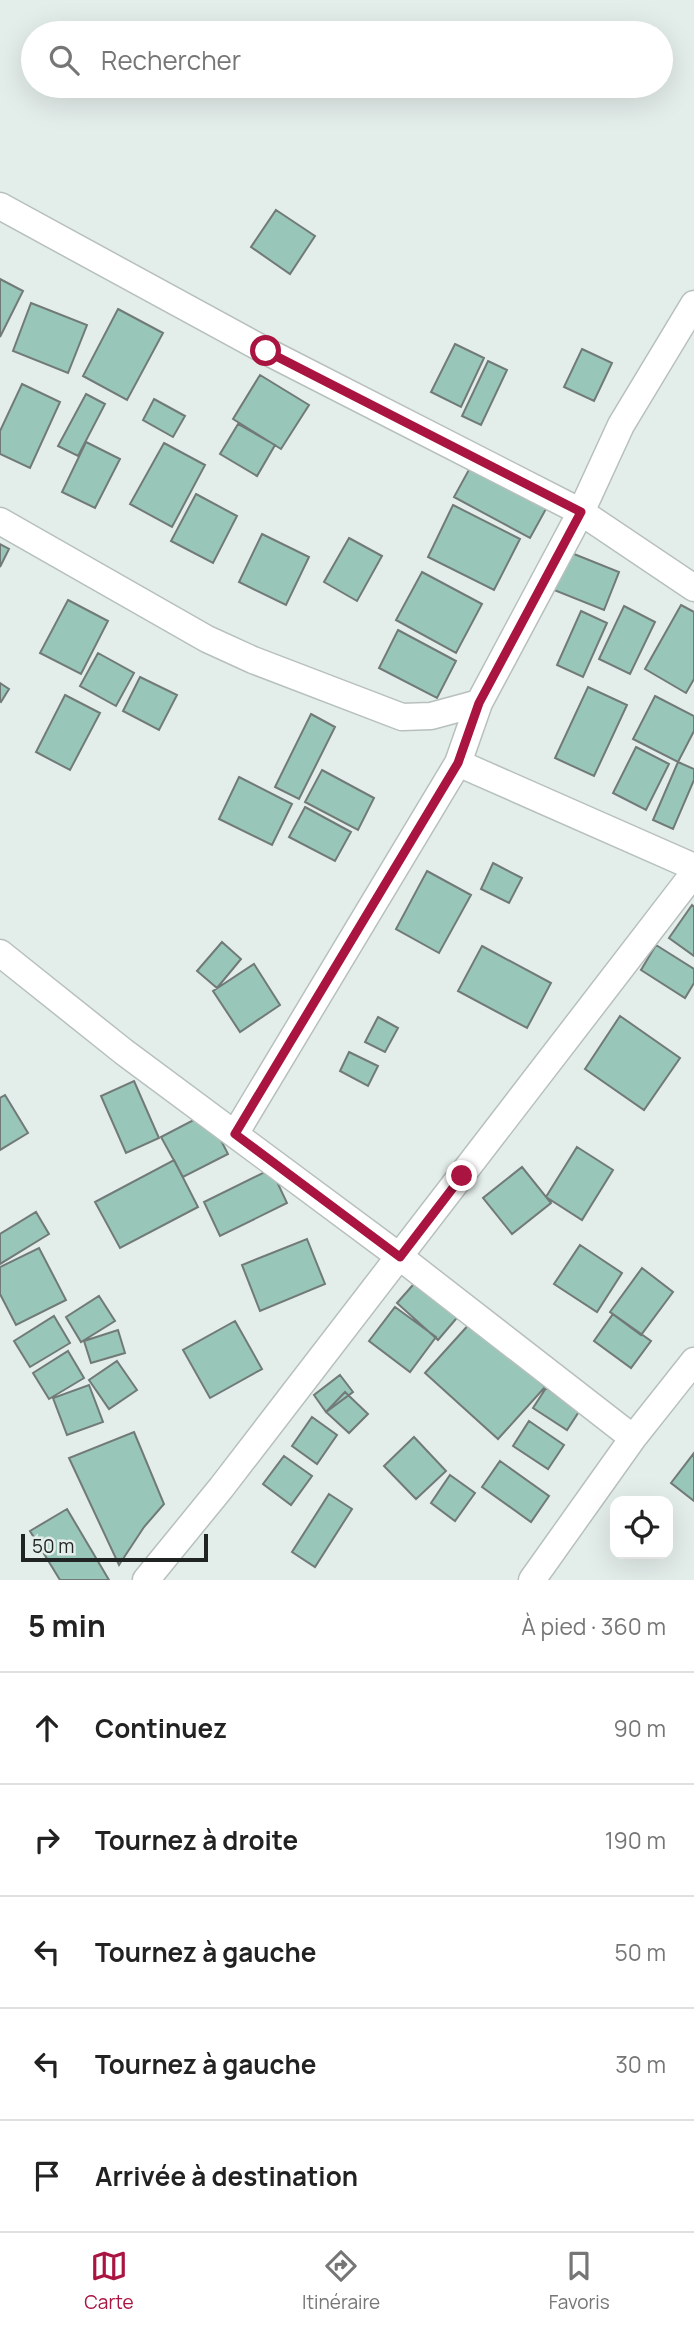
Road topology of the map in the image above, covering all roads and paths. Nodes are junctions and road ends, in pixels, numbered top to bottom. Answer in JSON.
{"nodes":[{"id":1,"x":0,"y":206,"type":"edge"},
{"id":2,"x":694,"y":304,"type":"edge"},
{"id":3,"x":581,"y":512,"type":"junction"},
{"id":4,"x":0,"y":521,"type":"edge"},
{"id":5,"x":694,"y":587,"type":"edge"},
{"id":6,"x":479,"y":703,"type":"junction"},
{"id":7,"x":458,"y":763,"type":"junction"},
{"id":8,"x":694,"y":867,"type":"edge"},
{"id":9,"x":694,"y":873,"type":"edge"},
{"id":10,"x":0,"y":953,"type":"edge"},
{"id":11,"x":235,"y":1134,"type":"junction"},
{"id":12,"x":400,"y":1257,"type":"junction"},
{"id":13,"x":694,"y":1361,"type":"edge"},
{"id":14,"x":633,"y":1438,"type":"junction"},
{"id":15,"x":146,"y":1580,"type":"edge"},
{"id":16,"x":532,"y":1580,"type":"edge"}],
"edges":[{"from":1,"to":3,"type":"street"},
{"from":2,"to":3,"type":"street"},
{"from":3,"to":5,"type":"street"},
{"from":3,"to":6,"type":"street"},
{"from":4,"to":6,"type":"street"},
{"from":6,"to":7,"type":"street"},
{"from":7,"to":8,"type":"street"},
{"from":7,"to":11,"type":"street"},
{"from":9,"to":12,"type":"street"},
{"from":10,"to":11,"type":"street"},
{"from":11,"to":12,"type":"street"},
{"from":12,"to":14,"type":"street"},
{"from":12,"to":15,"type":"street"},
{"from":13,"to":14,"type":"street"},
{"from":14,"to":16,"type":"street"}]}
